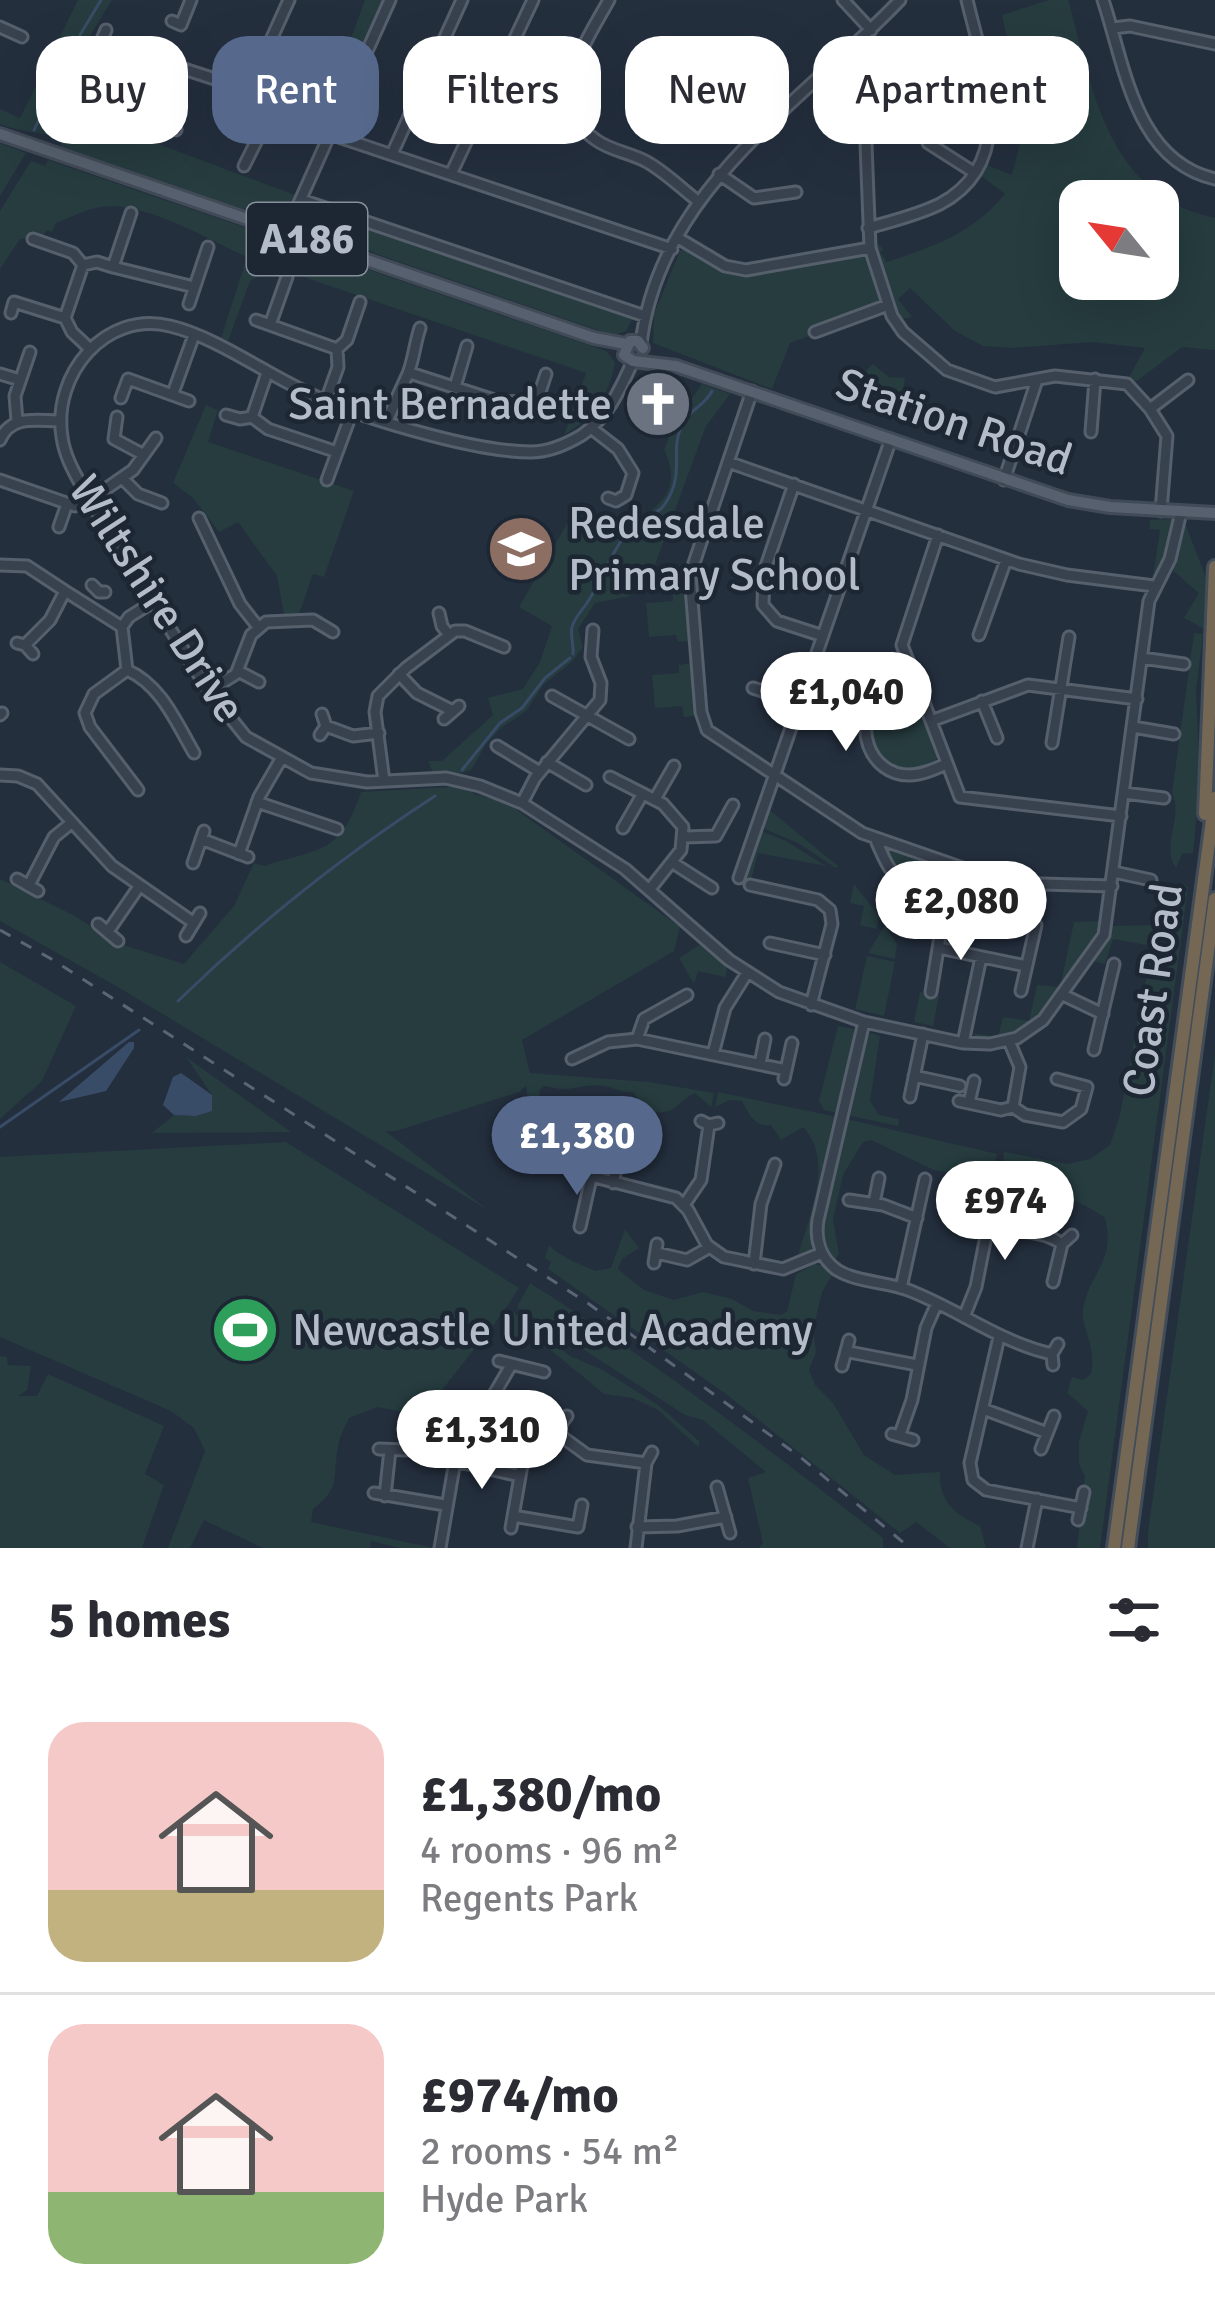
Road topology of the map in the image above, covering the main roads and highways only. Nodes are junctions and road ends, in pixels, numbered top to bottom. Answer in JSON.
{"nodes":[{"id":1,"x":0,"y":134,"type":"edge"},
{"id":2,"x":1215,"y":513,"type":"edge"},
{"id":3,"x":1215,"y":567,"type":"edge"},
{"id":4,"x":1215,"y":798,"type":"edge"},
{"id":5,"x":1215,"y":899,"type":"edge"},
{"id":6,"x":1195,"y":946,"type":"junction"},
{"id":7,"x":1114,"y":1548,"type":"edge"},
{"id":8,"x":1128,"y":1548,"type":"edge"}],
"edges":[{"from":1,"to":2,"type":"main road","name":"Station Road","number":"A186"},
{"from":3,"to":6,"type":"highway"},
{"from":4,"to":6,"type":"highway","name":"Coast Road"},
{"from":5,"to":8,"type":"highway","name":"Coast Road"},
{"from":6,"to":7,"type":"highway","name":"Coast Road"}]}
